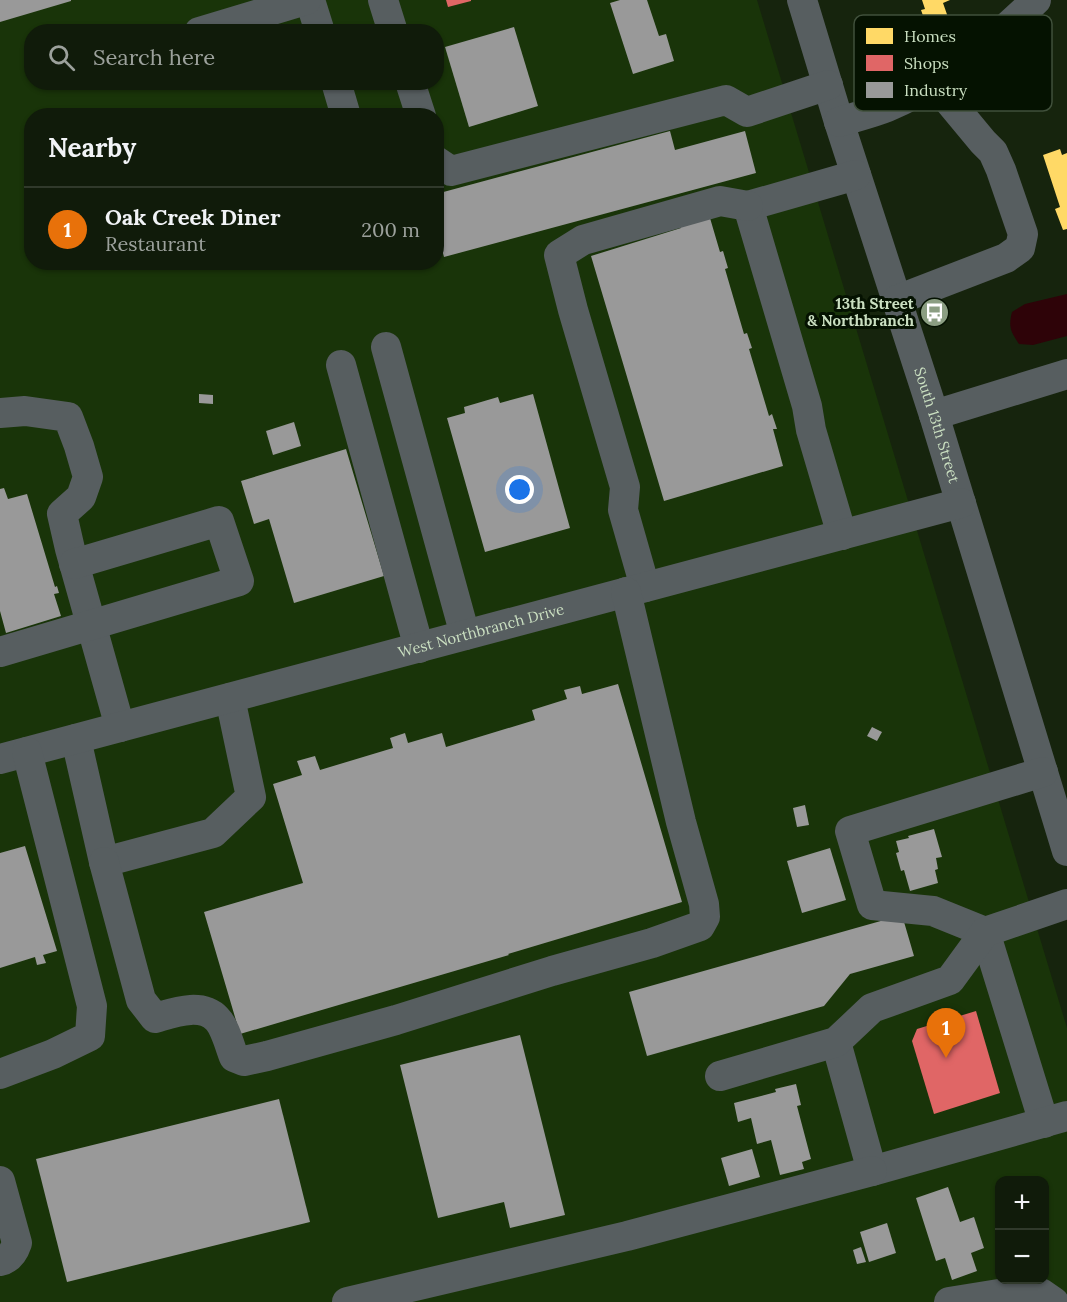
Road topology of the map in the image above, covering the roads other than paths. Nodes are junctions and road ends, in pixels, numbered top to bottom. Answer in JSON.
{"nodes":[{"id":1,"x":306,"y":0,"type":"edge"},
{"id":2,"x":310,"y":0,"type":"edge"},
{"id":3,"x":383,"y":0,"type":"edge"},
{"id":4,"x":802,"y":0,"type":"edge"},
{"id":5,"x":1036,"y":0,"type":"edge"},
{"id":6,"x":1020,"y":15,"type":"edge"},
{"id":7,"x":226,"y":24,"type":"edge"},
{"id":8,"x":318,"y":24,"type":"edge"},
{"id":9,"x":390,"y":24,"type":"edge"},
{"id":10,"x":828,"y":85,"type":"junction"},
{"id":11,"x":338,"y":90,"type":"edge"},
{"id":12,"x":413,"y":90,"type":"edge"},
{"id":13,"x":344,"y":108,"type":"edge"},
{"id":14,"x":418,"y":108,"type":"edge"},
{"id":15,"x":875,"y":111,"type":"edge"},
{"id":16,"x":957,"y":111,"type":"edge"},
{"id":17,"x":839,"y":122,"type":"junction"},
{"id":18,"x":444,"y":166,"type":"edge"},
{"id":19,"x":856,"y":175,"type":"junction"},
{"id":20,"x":748,"y":206,"type":"junction"},
{"id":21,"x":897,"y":300,"type":"junction"},
{"id":22,"x":386,"y":347,"type":"dead end"},
{"id":23,"x":341,"y":364,"type":"dead end"},
{"id":24,"x":1067,"y":374,"type":"edge"},
{"id":25,"x":0,"y":413,"type":"edge"},
{"id":26,"x":934,"y":415,"type":"junction"},
{"id":27,"x":961,"y":503,"type":"junction"},
{"id":28,"x":842,"y":535,"type":"junction"},
{"id":29,"x":74,"y":564,"type":"junction"},
{"id":30,"x":636,"y":590,"type":"junction"},
{"id":31,"x":91,"y":624,"type":"junction"},
{"id":32,"x":465,"y":635,"type":"junction"},
{"id":33,"x":419,"y":648,"type":"junction"},
{"id":34,"x":0,"y":652,"type":"edge"},
{"id":35,"x":230,"y":698,"type":"junction"},
{"id":36,"x":120,"y":727,"type":"junction"},
{"id":37,"x":76,"y":739,"type":"junction"},
{"id":38,"x":8,"y":753,"type":"edge"},
{"id":39,"x":1043,"y":771,"type":"junction"},
{"id":40,"x":1067,"y":851,"type":"edge"},
{"id":41,"x":104,"y":862,"type":"junction"},
{"id":42,"x":1067,"y":904,"type":"edge"},
{"id":43,"x":985,"y":932,"type":"junction"},
{"id":44,"x":836,"y":1042,"type":"junction"},
{"id":45,"x":0,"y":1074,"type":"edge"},
{"id":46,"x":720,"y":1076,"type":"dead end"},
{"id":47,"x":1056,"y":1120,"type":"edge"},
{"id":48,"x":872,"y":1171,"type":"junction"},
{"id":49,"x":0,"y":1181,"type":"edge"},
{"id":50,"x":0,"y":1262,"type":"edge"},
{"id":51,"x":347,"y":1302,"type":"edge"},
{"id":52,"x":949,"y":1302,"type":"edge"},
{"id":53,"x":1054,"y":1302,"type":"edge"}],
"edges":[{"from":1,"to":7,"type":"street"},
{"from":2,"to":8,"type":"street"},
{"from":3,"to":9,"type":"street"},
{"from":4,"to":10,"type":"street","name":"South 13th Street"},
{"from":5,"to":6,"type":"street"},
{"from":10,"to":17,"type":"street","name":"South 13th Street"},
{"from":10,"to":18,"type":"street"},
{"from":11,"to":13,"type":"street"},
{"from":12,"to":14,"type":"street"},
{"from":15,"to":17,"type":"street"},
{"from":16,"to":21,"type":"street"},
{"from":17,"to":19,"type":"street","name":"South 13th Street"},
{"from":19,"to":20,"type":"street"},
{"from":19,"to":21,"type":"street","name":"South 13th Street"},
{"from":20,"to":28,"type":"street"},
{"from":20,"to":30,"type":"street"},
{"from":21,"to":26,"type":"street","name":"South 13th Street"},
{"from":22,"to":32,"type":"street"},
{"from":23,"to":33,"type":"street"},
{"from":24,"to":26,"type":"street"},
{"from":25,"to":29,"type":"street"},
{"from":26,"to":27,"type":"street","name":"South 13th Street"},
{"from":27,"to":28,"type":"street","name":"West Northbranch Drive"},
{"from":27,"to":39,"type":"street","name":"South 13th Street"},
{"from":28,"to":30,"type":"street","name":"West Northbranch Drive"},
{"from":29,"to":31,"type":"street"},
{"from":29,"to":31,"type":"street"},
{"from":30,"to":32,"type":"street","name":"West Northbranch Drive"},
{"from":30,"to":41,"type":"street"},
{"from":31,"to":34,"type":"street"},
{"from":31,"to":36,"type":"street"},
{"from":32,"to":33,"type":"street","name":"West Northbranch Drive"},
{"from":33,"to":35,"type":"street","name":"West Northbranch Drive"},
{"from":35,"to":36,"type":"street","name":"West Northbranch Drive"},
{"from":35,"to":41,"type":"street"},
{"from":36,"to":37,"type":"street","name":"West Northbranch Drive"},
{"from":37,"to":38,"type":"street","name":"West Northbranch Drive"},
{"from":37,"to":41,"type":"street"},
{"from":38,"to":45,"type":"street"},
{"from":39,"to":40,"type":"street","name":"South 13th Street"},
{"from":39,"to":43,"type":"street"},
{"from":42,"to":43,"type":"street"},
{"from":43,"to":44,"type":"street"},
{"from":43,"to":47,"type":"street"},
{"from":44,"to":46,"type":"street"},
{"from":44,"to":48,"type":"street"},
{"from":47,"to":48,"type":"street"},
{"from":48,"to":51,"type":"street"},
{"from":49,"to":50,"type":"street"},
{"from":52,"to":53,"type":"street"}]}
